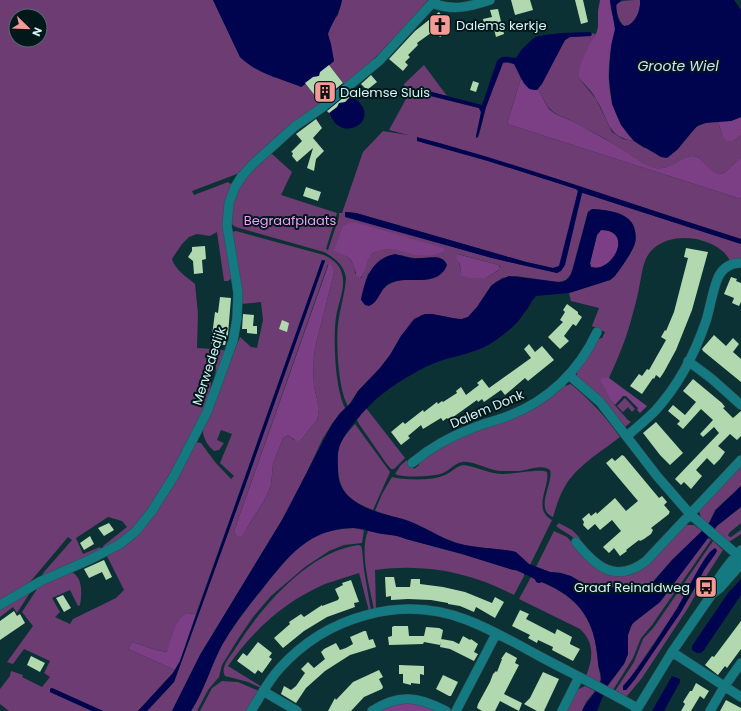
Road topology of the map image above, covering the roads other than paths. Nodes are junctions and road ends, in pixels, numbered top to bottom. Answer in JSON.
{"nodes":[{"id":1,"x":490,"y":0,"type":"edge"},
{"id":2,"x":433,"y":2,"type":"edge"},
{"id":3,"x":741,"y":263,"type":"edge"},
{"id":4,"x":597,"y":332,"type":"dead end"},
{"id":5,"x":688,"y":361,"type":"junction"},
{"id":6,"x":569,"y":375,"type":"junction"},
{"id":7,"x":741,"y":405,"type":"edge"},
{"id":8,"x":627,"y":436,"type":"junction"},
{"id":9,"x":741,"y":460,"type":"edge"},
{"id":10,"x":412,"y":463,"type":"dead end"},
{"id":11,"x":690,"y":514,"type":"junction"},
{"id":12,"x":576,"y":542,"type":"dead end"},
{"id":13,"x":740,"y":554,"type":"edge"},
{"id":14,"x":741,"y":564,"type":"edge"},
{"id":15,"x":712,"y":594,"type":"junction"},
{"id":16,"x":0,"y":605,"type":"edge"},
{"id":17,"x":496,"y":634,"type":"junction"},
{"id":18,"x":672,"y":652,"type":"junction"},
{"id":19,"x":741,"y":663,"type":"edge"},
{"id":20,"x":579,"y":677,"type":"junction"},
{"id":21,"x":724,"y":687,"type":"junction"},
{"id":22,"x":263,"y":691,"type":"junction"},
{"id":23,"x":741,"y":697,"type":"edge"},
{"id":24,"x":636,"y":709,"type":"edge"},
{"id":25,"x":251,"y":711,"type":"edge"},
{"id":26,"x":297,"y":711,"type":"edge"},
{"id":27,"x":372,"y":711,"type":"edge"},
{"id":28,"x":446,"y":711,"type":"edge"},
{"id":29,"x":456,"y":711,"type":"edge"},
{"id":30,"x":562,"y":711,"type":"edge"},
{"id":31,"x":710,"y":711,"type":"edge"}],
"edges":[{"from":1,"to":2,"type":"street"},
{"from":2,"to":16,"type":"street","name":"Merwededijk"},
{"from":3,"to":5,"type":"street"},
{"from":4,"to":6,"type":"street","name":"Dalem Donk"},
{"from":5,"to":7,"type":"street"},
{"from":5,"to":8,"type":"street"},
{"from":6,"to":8,"type":"street"},
{"from":6,"to":10,"type":"street","name":"Dalem Donk"},
{"from":8,"to":11,"type":"street"},
{"from":9,"to":11,"type":"street"},
{"from":11,"to":12,"type":"street"},
{"from":11,"to":13,"type":"street"},
{"from":13,"to":15,"type":"street"},
{"from":14,"to":15,"type":"street"},
{"from":15,"to":18,"type":"street"},
{"from":17,"to":20,"type":"street"},
{"from":17,"to":22,"type":"street"},
{"from":17,"to":29,"type":"street"},
{"from":18,"to":21,"type":"street"},
{"from":18,"to":24,"type":"street"},
{"from":19,"to":21,"type":"street"},
{"from":20,"to":24,"type":"street"},
{"from":20,"to":30,"type":"street"},
{"from":21,"to":23,"type":"street"},
{"from":21,"to":31,"type":"street"},
{"from":22,"to":25,"type":"street"},
{"from":22,"to":26,"type":"street"},
{"from":27,"to":28,"type":"street"}]}
